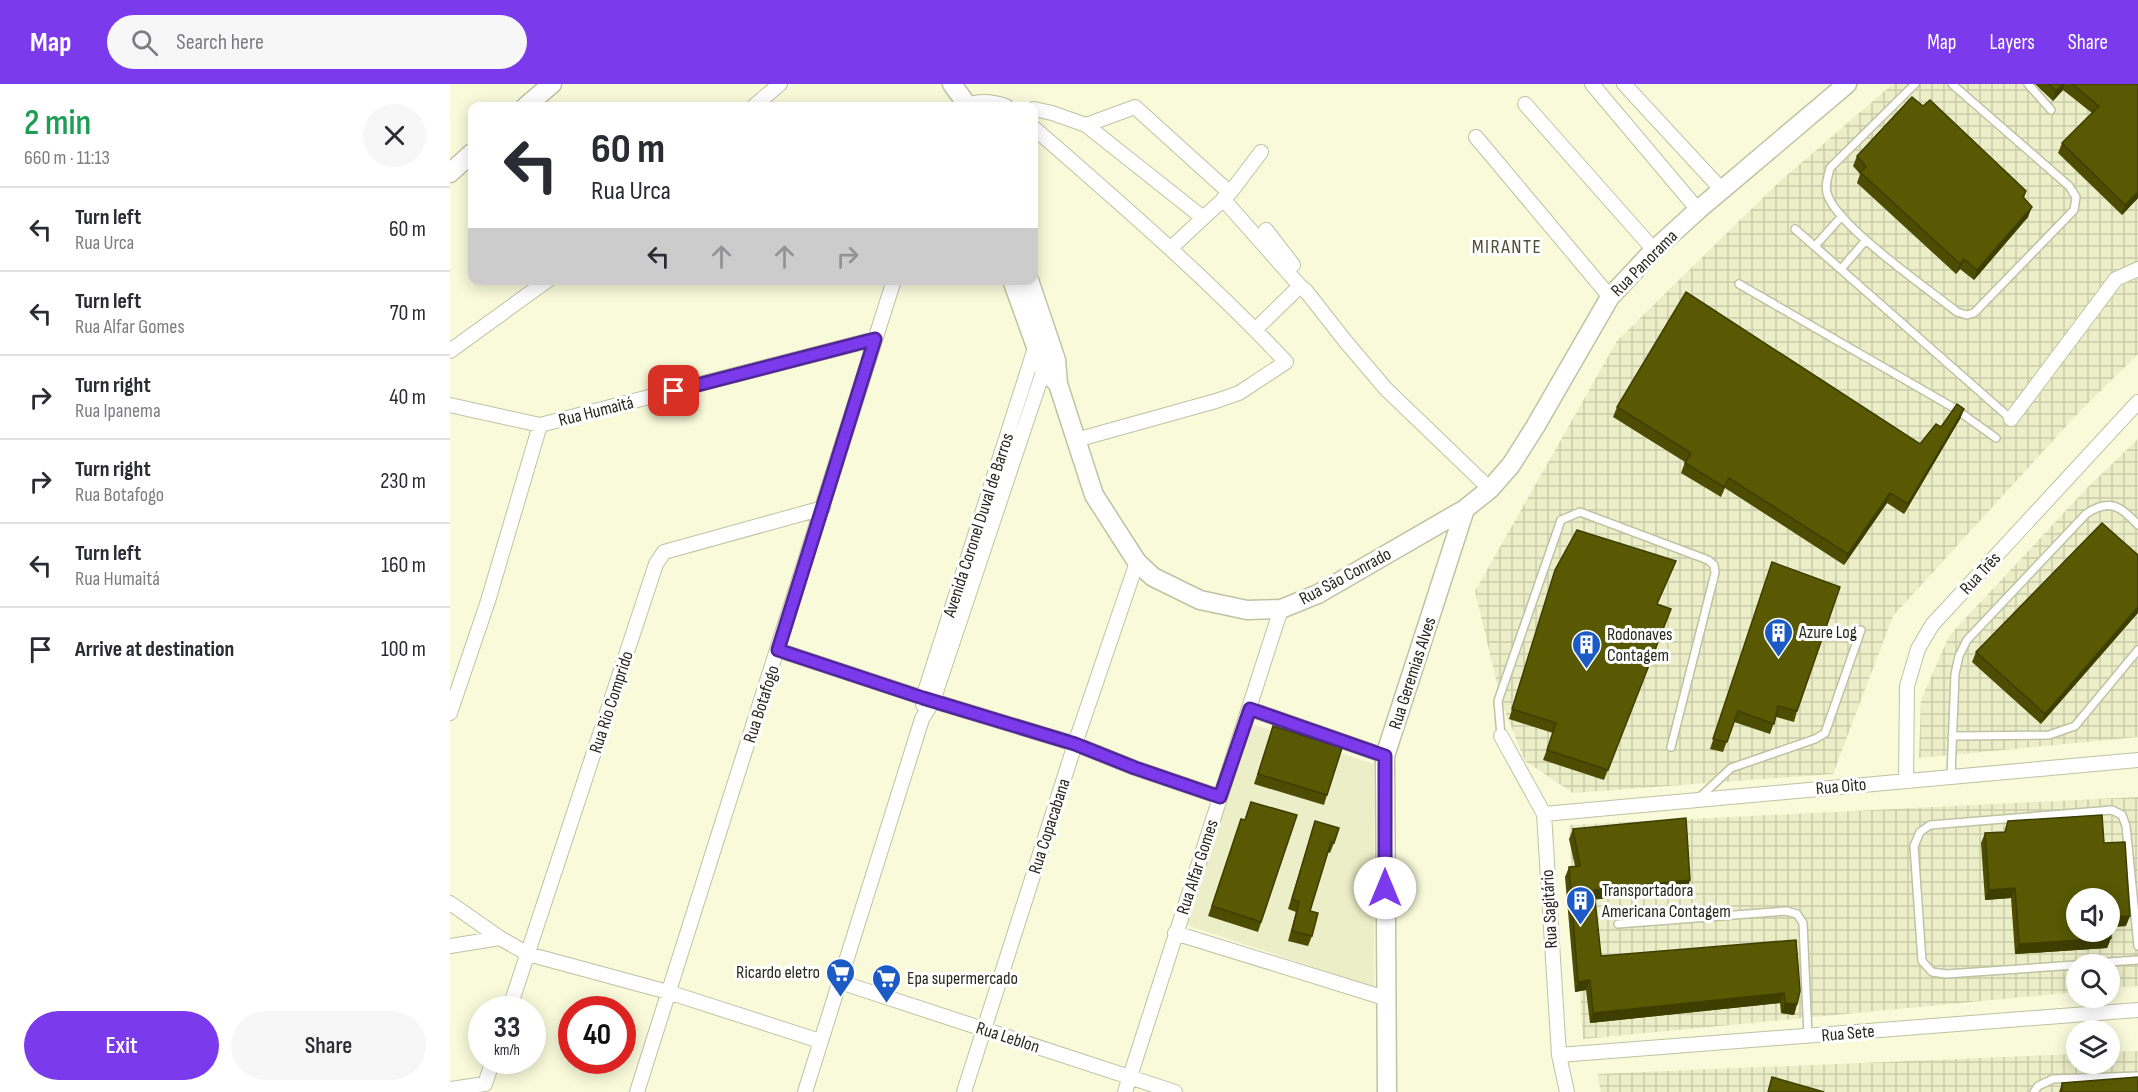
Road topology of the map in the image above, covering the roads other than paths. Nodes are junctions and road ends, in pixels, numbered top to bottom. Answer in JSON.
{"nodes":[{"id":1,"x":552,"y":84,"type":"edge"},
{"id":2,"x":780,"y":84,"type":"edge"},
{"id":3,"x":948,"y":84,"type":"edge"},
{"id":4,"x":952,"y":84,"type":"edge"},
{"id":5,"x":1592,"y":84,"type":"edge"},
{"id":6,"x":1624,"y":84,"type":"edge"},
{"id":7,"x":1846,"y":84,"type":"edge"},
{"id":8,"x":1915,"y":84,"type":"edge"},
{"id":9,"x":1952,"y":84,"type":"edge"},
{"id":10,"x":2028,"y":84,"type":"edge"},
{"id":11,"x":531,"y":102,"type":"edge"},
{"id":12,"x":759,"y":102,"type":"edge"},
{"id":13,"x":960,"y":102,"type":"edge"},
{"id":14,"x":961,"y":102,"type":"edge"},
{"id":15,"x":1525,"y":104,"type":"dead end"},
{"id":16,"x":1038,"y":110,"type":"edge"},
{"id":17,"x":2051,"y":110,"type":"dead end"},
{"id":18,"x":1086,"y":125,"type":"junction"},
{"id":19,"x":1038,"y":131,"type":"edge"},
{"id":20,"x":1476,"y":137,"type":"dead end"},
{"id":21,"x":1261,"y":152,"type":"dead end"},
{"id":22,"x":468,"y":157,"type":"edge"},
{"id":23,"x":450,"y":173,"type":"edge"},
{"id":24,"x":1722,"y":190,"type":"junction"},
{"id":25,"x":1226,"y":196,"type":"junction"},
{"id":26,"x":1698,"y":210,"type":"junction"},
{"id":27,"x":1842,"y":216,"type":"junction"},
{"id":28,"x":1202,"y":217,"type":"junction"},
{"id":29,"x":1795,"y":229,"type":"dead end"},
{"id":30,"x":1266,"y":230,"type":"dead end"},
{"id":31,"x":1866,"y":240,"type":"junction"},
{"id":32,"x":1815,"y":246,"type":"junction"},
{"id":33,"x":1172,"y":248,"type":"junction"},
{"id":34,"x":1654,"y":250,"type":"junction"},
{"id":35,"x":1841,"y":269,"type":"junction"},
{"id":36,"x":2138,"y":269,"type":"edge"},
{"id":37,"x":1739,"y":284,"type":"dead end"},
{"id":38,"x":541,"y":285,"type":"edge"},
{"id":39,"x":892,"y":285,"type":"edge"},
{"id":40,"x":1014,"y":285,"type":"edge"},
{"id":41,"x":1030,"y":285,"type":"edge"},
{"id":42,"x":1303,"y":289,"type":"junction"},
{"id":43,"x":1610,"y":297,"type":"junction"},
{"id":44,"x":1256,"y":329,"type":"junction"},
{"id":45,"x":875,"y":339,"type":"junction"},
{"id":46,"x":1043,"y":345,"type":"junction"},
{"id":47,"x":450,"y":351,"type":"edge"},
{"id":48,"x":1050,"y":365,"type":"junction"},
{"id":49,"x":2138,"y":402,"type":"edge"},
{"id":50,"x":450,"y":405,"type":"edge"},
{"id":51,"x":2011,"y":419,"type":"joint"},
{"id":52,"x":540,"y":425,"type":"junction"},
{"id":53,"x":1017,"y":427,"type":"junction"},
{"id":54,"x":1996,"y":438,"type":"dead end"},
{"id":55,"x":1076,"y":440,"type":"junction"},
{"id":56,"x":1490,"y":489,"type":"junction"},
{"id":57,"x":823,"y":508,"type":"junction"},
{"id":58,"x":1465,"y":509,"type":"junction"},
{"id":59,"x":2138,"y":525,"type":"edge"},
{"id":60,"x":1137,"y":562,"type":"junction"},
{"id":61,"x":1281,"y":609,"type":"junction"},
{"id":62,"x":1861,"y":630,"type":"dead end"},
{"id":63,"x":778,"y":650,"type":"junction"},
{"id":64,"x":2138,"y":650,"type":"edge"},
{"id":65,"x":928,"y":699,"type":"junction"},
{"id":66,"x":1250,"y":709,"type":"junction"},
{"id":67,"x":450,"y":713,"type":"edge"},
{"id":68,"x":1501,"y":736,"type":"joint"},
{"id":69,"x":1952,"y":736,"type":"junction"},
{"id":70,"x":1075,"y":744,"type":"junction"},
{"id":71,"x":1671,"y":747,"type":"dead end"},
{"id":72,"x":1385,"y":756,"type":"junction"},
{"id":73,"x":2138,"y":760,"type":"edge"},
{"id":74,"x":1951,"y":777,"type":"junction"},
{"id":75,"x":1906,"y":781,"type":"junction"},
{"id":76,"x":1220,"y":797,"type":"junction"},
{"id":77,"x":1698,"y":799,"type":"junction"},
{"id":78,"x":1544,"y":814,"type":"junction"},
{"id":79,"x":450,"y":903,"type":"edge"},
{"id":80,"x":1618,"y":924,"type":"dead end"},
{"id":81,"x":1175,"y":933,"type":"junction"},
{"id":82,"x":500,"y":938,"type":"junction"},
{"id":83,"x":450,"y":946,"type":"edge"},
{"id":84,"x":2138,"y":946,"type":"edge"},
{"id":85,"x":528,"y":954,"type":"junction"},
{"id":86,"x":2138,"y":960,"type":"edge"},
{"id":87,"x":2120,"y":962,"type":"edge"},
{"id":88,"x":2066,"y":966,"type":"edge"},
{"id":89,"x":840,"y":982,"type":"junction"},
{"id":90,"x":668,"y":993,"type":"junction"},
{"id":91,"x":514,"y":996,"type":"edge"},
{"id":92,"x":1385,"y":998,"type":"junction"},
{"id":93,"x":2138,"y":1010,"type":"edge"},
{"id":94,"x":984,"y":1029,"type":"junction"},
{"id":95,"x":1808,"y":1036,"type":"junction"},
{"id":96,"x":820,"y":1041,"type":"junction"},
{"id":97,"x":1559,"y":1055,"type":"junction"},
{"id":98,"x":488,"y":1074,"type":"edge"},
{"id":99,"x":2138,"y":1076,"type":"edge"},
{"id":100,"x":1130,"y":1077,"type":"junction"},
{"id":101,"x":450,"y":1089,"type":"edge"},
{"id":102,"x":637,"y":1092,"type":"edge"},
{"id":103,"x":806,"y":1092,"type":"edge"},
{"id":104,"x":964,"y":1092,"type":"edge"},
{"id":105,"x":1125,"y":1092,"type":"edge"},
{"id":106,"x":1175,"y":1092,"type":"edge"},
{"id":107,"x":1387,"y":1092,"type":"edge"},
{"id":108,"x":1567,"y":1092,"type":"edge"},
{"id":109,"x":2034,"y":1092,"type":"edge"}],
"edges":[{"from":1,"to":11,"type":"street"},
{"from":2,"to":12,"type":"street"},
{"from":3,"to":13,"type":"street"},
{"from":4,"to":14,"type":"street"},
{"from":5,"to":26,"type":"street"},
{"from":6,"to":24,"type":"street"},
{"from":7,"to":24,"type":"street","name":"Rua Panorama"},
{"from":8,"to":27,"type":"lane"},
{"from":9,"to":31,"type":"lane"},
{"from":10,"to":17,"type":"lane"},
{"from":15,"to":34,"type":"street"},
{"from":16,"to":18,"type":"street"},
{"from":18,"to":25,"type":"street"},
{"from":18,"to":28,"type":"street"},
{"from":19,"to":33,"type":"street"},
{"from":20,"to":43,"type":"street"},
{"from":21,"to":25,"type":"street"},
{"from":22,"to":23,"type":"street"},
{"from":24,"to":26,"type":"street","name":"Rua Panorama"},
{"from":25,"to":28,"type":"street"},
{"from":25,"to":42,"type":"street"},
{"from":26,"to":34,"type":"street","name":"Rua Panorama"},
{"from":27,"to":31,"type":"lane"},
{"from":27,"to":32,"type":"lane"},
{"from":28,"to":33,"type":"street"},
{"from":29,"to":32,"type":"lane"},
{"from":30,"to":42,"type":"street"},
{"from":31,"to":35,"type":"lane"},
{"from":32,"to":35,"type":"lane"},
{"from":33,"to":44,"type":"street"},
{"from":34,"to":43,"type":"street","name":"Rua Panorama"},
{"from":35,"to":51,"type":"lane"},
{"from":36,"to":51,"type":"street"},
{"from":37,"to":54,"type":"lane"},
{"from":38,"to":47,"type":"street"},
{"from":39,"to":45,"type":"street","name":"Rua Botafogo"},
{"from":40,"to":46,"type":"street","name":"Rua São Conrado"},
{"from":41,"to":46,"type":"street","name":"Rua São Conrado"},
{"from":42,"to":44,"type":"street"},
{"from":42,"to":56,"type":"street"},
{"from":43,"to":56,"type":"street","name":"Rua Panorama"},
{"from":44,"to":55,"type":"street"},
{"from":45,"to":52,"type":"street","name":"Rua Humaitá"},
{"from":45,"to":57,"type":"street","name":"Rua Botafogo"},
{"from":46,"to":48,"type":"street","name":"Rua São Conrado"},
{"from":46,"to":53,"type":"street","name":"Avenida Coronel Duval de Barros"},
{"from":48,"to":53,"type":"street","name":"Avenida Coronel Duval de Barros"},
{"from":48,"to":55,"type":"street","name":"Rua São Conrado"},
{"from":49,"to":75,"type":"street","name":"Rua Três"},
{"from":50,"to":52,"type":"street"},
{"from":52,"to":67,"type":"street","name":"Rua Humaitá"},
{"from":53,"to":65,"type":"street","name":"Avenida Coronel Duval de Barros"},
{"from":55,"to":60,"type":"street","name":"Rua São Conrado"},
{"from":56,"to":58,"type":"street","name":"Rua Panorama"},
{"from":57,"to":63,"type":"street","name":"Rua Botafogo"},
{"from":57,"to":85,"type":"street","name":"Rua Rio Comprido"},
{"from":58,"to":61,"type":"street","name":"Rua São Conrado"},
{"from":58,"to":72,"type":"street","name":"Rua Geremias Alves"},
{"from":59,"to":69,"type":"lane"},
{"from":60,"to":61,"type":"street","name":"Rua São Conrado"},
{"from":60,"to":70,"type":"street","name":"Rua Copacabana"},
{"from":61,"to":66,"type":"street","name":"Rua Alfar Gomes"},
{"from":62,"to":77,"type":"lane"},
{"from":63,"to":65,"type":"street"},
{"from":63,"to":90,"type":"street","name":"Rua Botafogo"},
{"from":64,"to":69,"type":"lane"},
{"from":65,"to":70,"type":"street"},
{"from":65,"to":89,"type":"street","name":"Avenida Coronel Duval de Barros"},
{"from":66,"to":72,"type":"street"},
{"from":66,"to":76,"type":"street","name":"Rua Alfar Gomes"},
{"from":68,"to":71,"type":"lane"},
{"from":68,"to":78,"type":"street","name":"Rua Sagitário"},
{"from":69,"to":74,"type":"lane"},
{"from":70,"to":76,"type":"street"},
{"from":70,"to":94,"type":"street","name":"Rua Copacabana"},
{"from":72,"to":92,"type":"street","name":"Rua Geremias Alves"},
{"from":73,"to":74,"type":"street","name":"Rua Oito"},
{"from":74,"to":75,"type":"street","name":"Rua Oito"},
{"from":75,"to":77,"type":"street","name":"Rua Oito"},
{"from":76,"to":81,"type":"street","name":"Rua Alfar Gomes"},
{"from":77,"to":78,"type":"street","name":"Rua Oito"},
{"from":78,"to":97,"type":"street","name":"Rua Sagitário"},
{"from":79,"to":82,"type":"street"},
{"from":80,"to":95,"type":"lane"},
{"from":81,"to":92,"type":"street"},
{"from":81,"to":100,"type":"street","name":"Rua Alfar Gomes"},
{"from":82,"to":83,"type":"street"},
{"from":82,"to":85,"type":"street"},
{"from":84,"to":88,"type":"lane"},
{"from":85,"to":90,"type":"street"},
{"from":85,"to":91,"type":"street","name":"Rua Rio Comprido"},
{"from":86,"to":87,"type":"lane"},
{"from":89,"to":94,"type":"street","name":"Rua Leblon"},
{"from":89,"to":96,"type":"street","name":"Avenida Coronel Duval de Barros"},
{"from":90,"to":96,"type":"street"},
{"from":90,"to":102,"type":"street","name":"Rua Botafogo"},
{"from":92,"to":107,"type":"street","name":"Rua Geremias Alves"},
{"from":93,"to":95,"type":"street","name":"Rua Sete"},
{"from":94,"to":100,"type":"street","name":"Rua Leblon"},
{"from":94,"to":104,"type":"street","name":"Rua Copacabana"},
{"from":95,"to":97,"type":"street","name":"Rua Sete"},
{"from":96,"to":103,"type":"street","name":"Avenida Coronel Duval de Barros"},
{"from":97,"to":108,"type":"street","name":"Rua Sagitário"},
{"from":98,"to":101,"type":"street"},
{"from":99,"to":109,"type":"lane"},
{"from":100,"to":105,"type":"street","name":"Rua Alfar Gomes"},
{"from":100,"to":106,"type":"street","name":"Rua Leblon"}]}
